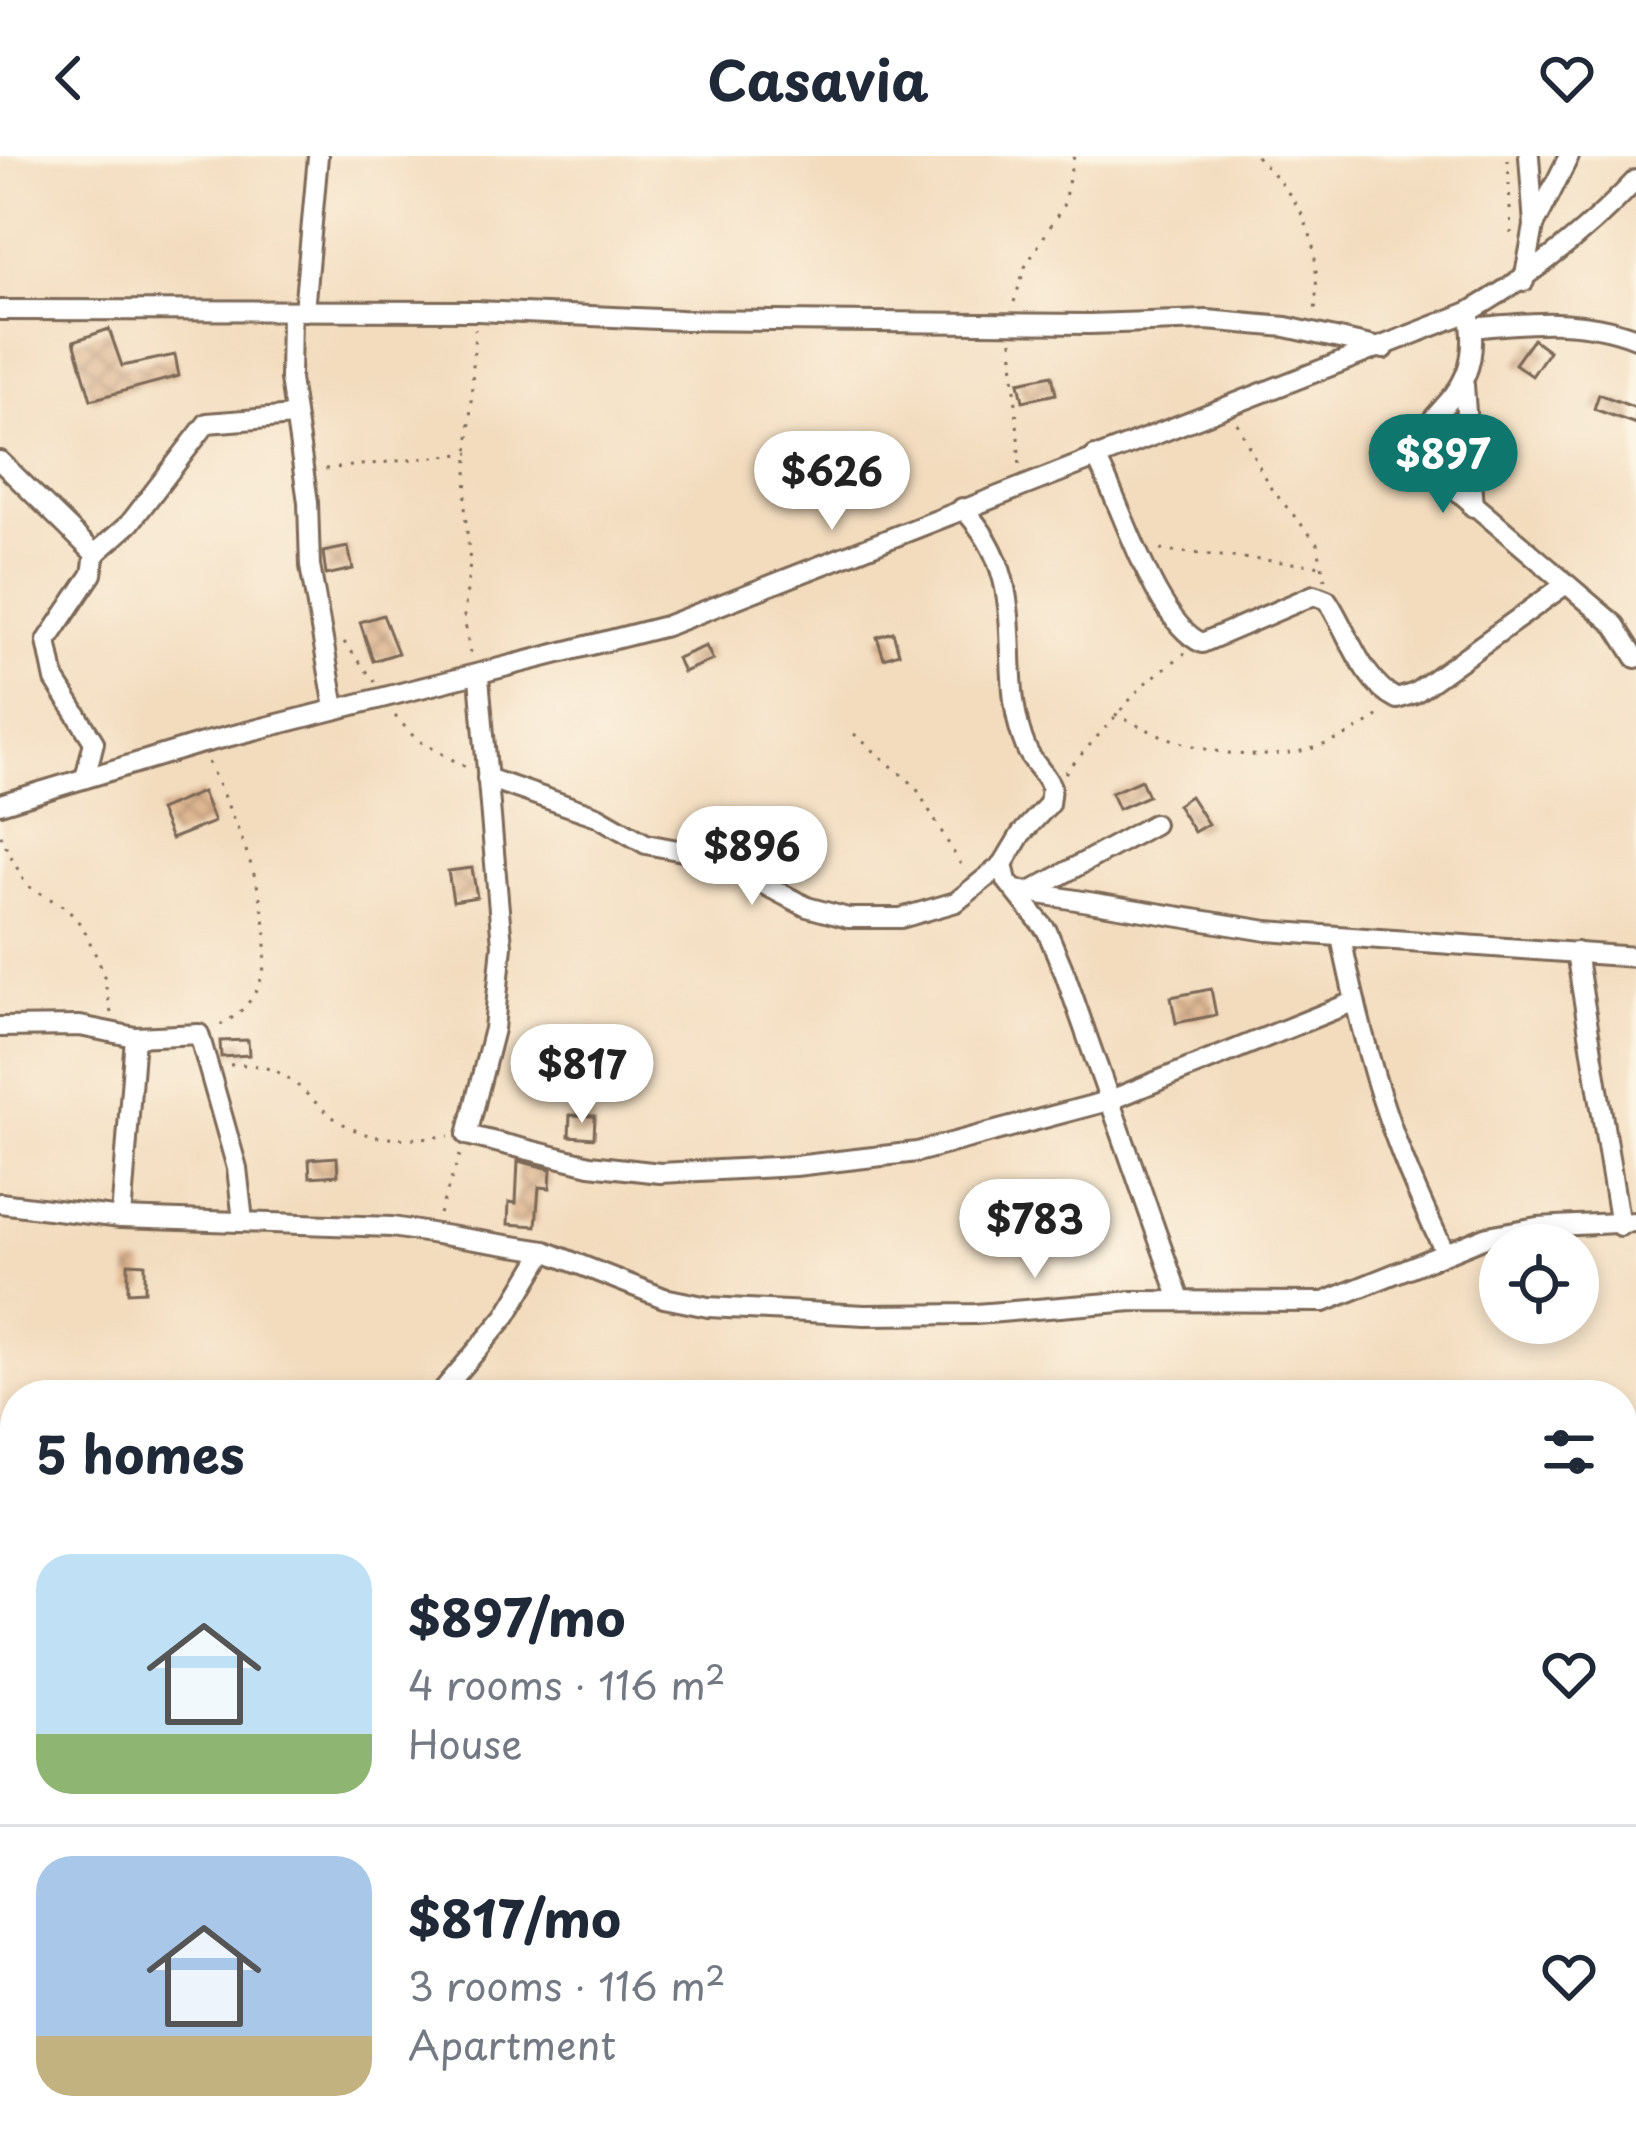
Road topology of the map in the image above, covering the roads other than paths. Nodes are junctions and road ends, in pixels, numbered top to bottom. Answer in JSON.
{"nodes":[{"id":1,"x":318,"y":156,"type":"edge"},
{"id":2,"x":1529,"y":156,"type":"edge"},
{"id":3,"x":1569,"y":156,"type":"edge"},
{"id":4,"x":1636,"y":180,"type":"edge"},
{"id":5,"x":1534,"y":226,"type":"junction"},
{"id":6,"x":1524,"y":280,"type":"junction"},
{"id":7,"x":0,"y":310,"type":"edge"},
{"id":8,"x":297,"y":312,"type":"junction"},
{"id":9,"x":1471,"y":320,"type":"junction"},
{"id":10,"x":1636,"y":338,"type":"edge"},
{"id":11,"x":1384,"y":349,"type":"junction"},
{"id":12,"x":1464,"y":386,"type":"junction"},
{"id":13,"x":294,"y":416,"type":"junction"},
{"id":14,"x":1095,"y":456,"type":"junction"},
{"id":15,"x":0,"y":461,"type":"edge"},
{"id":16,"x":1473,"y":507,"type":"junction"},
{"id":17,"x":962,"y":508,"type":"junction"},
{"id":18,"x":95,"y":554,"type":"junction"},
{"id":19,"x":1566,"y":584,"type":"junction"},
{"id":20,"x":1636,"y":658,"type":"edge"},
{"id":21,"x":478,"y":677,"type":"junction"},
{"id":22,"x":334,"y":708,"type":"junction"},
{"id":23,"x":86,"y":778,"type":"junction"},
{"id":24,"x":487,"y":778,"type":"junction"},
{"id":25,"x":0,"y":804,"type":"edge"},
{"id":26,"x":1154,"y":824,"type":"dead end"},
{"id":27,"x":1003,"y":864,"type":"junction"},
{"id":28,"x":1022,"y":891,"type":"junction"},
{"id":29,"x":1341,"y":937,"type":"junction"},
{"id":30,"x":1576,"y":952,"type":"junction"},
{"id":31,"x":1636,"y":957,"type":"edge"},
{"id":32,"x":1353,"y":1002,"type":"junction"},
{"id":33,"x":0,"y":1027,"type":"edge"},
{"id":34,"x":135,"y":1037,"type":"junction"},
{"id":35,"x":1108,"y":1101,"type":"junction"},
{"id":36,"x":0,"y":1203,"type":"edge"},
{"id":37,"x":122,"y":1218,"type":"junction"},
{"id":38,"x":243,"y":1221,"type":"junction"},
{"id":39,"x":1628,"y":1224,"type":"edge"},
{"id":40,"x":1444,"y":1250,"type":"junction"},
{"id":41,"x":544,"y":1252,"type":"junction"},
{"id":42,"x":1180,"y":1300,"type":"junction"},
{"id":43,"x":452,"y":1380,"type":"edge"}],
"edges":[{"from":1,"to":8,"type":"street"},
{"from":2,"to":5,"type":"street"},
{"from":3,"to":5,"type":"street"},
{"from":4,"to":6,"type":"street"},
{"from":5,"to":6,"type":"street"},
{"from":6,"to":9,"type":"street"},
{"from":7,"to":8,"type":"street"},
{"from":8,"to":11,"type":"street"},
{"from":8,"to":13,"type":"street"},
{"from":9,"to":10,"type":"street"},
{"from":9,"to":11,"type":"street"},
{"from":9,"to":12,"type":"street"},
{"from":11,"to":14,"type":"street"},
{"from":12,"to":16,"type":"street"},
{"from":12,"to":16,"type":"street"},
{"from":13,"to":18,"type":"street"},
{"from":13,"to":22,"type":"street"},
{"from":14,"to":17,"type":"street"},
{"from":14,"to":19,"type":"street"},
{"from":15,"to":18,"type":"street"},
{"from":16,"to":19,"type":"street"},
{"from":17,"to":21,"type":"street"},
{"from":17,"to":27,"type":"street"},
{"from":18,"to":23,"type":"street"},
{"from":19,"to":20,"type":"street"},
{"from":21,"to":22,"type":"street"},
{"from":21,"to":24,"type":"street"},
{"from":22,"to":23,"type":"street"},
{"from":23,"to":25,"type":"street"},
{"from":24,"to":27,"type":"street"},
{"from":24,"to":35,"type":"street"},
{"from":26,"to":28,"type":"street"},
{"from":27,"to":28,"type":"street"},
{"from":28,"to":29,"type":"street"},
{"from":28,"to":35,"type":"street"},
{"from":29,"to":30,"type":"street"},
{"from":29,"to":32,"type":"street"},
{"from":30,"to":31,"type":"street"},
{"from":30,"to":39,"type":"street"},
{"from":32,"to":35,"type":"street"},
{"from":32,"to":40,"type":"street"},
{"from":33,"to":34,"type":"street"},
{"from":34,"to":37,"type":"street"},
{"from":34,"to":38,"type":"street"},
{"from":35,"to":42,"type":"street"},
{"from":36,"to":37,"type":"street"},
{"from":37,"to":38,"type":"street"},
{"from":38,"to":41,"type":"street"},
{"from":39,"to":40,"type":"street"},
{"from":40,"to":42,"type":"street"},
{"from":41,"to":42,"type":"street"},
{"from":41,"to":43,"type":"street"}]}
